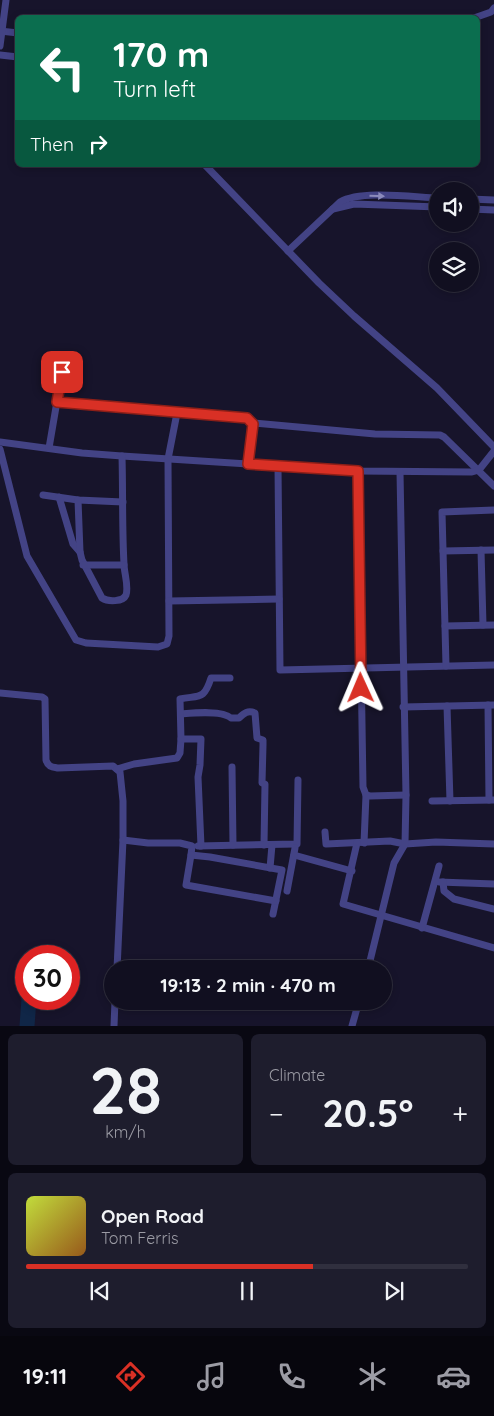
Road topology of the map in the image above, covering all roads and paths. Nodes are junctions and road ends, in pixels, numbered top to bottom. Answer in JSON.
{"nodes":[{"id":1,"x":6,"y":0,"type":"edge"},
{"id":2,"x":494,"y":8,"type":"edge"},
{"id":3,"x":480,"y":16,"type":"edge"},
{"id":4,"x":1,"y":31,"type":"edge"},
{"id":5,"x":15,"y":33,"type":"edge"},
{"id":6,"x":0,"y":46,"type":"edge"},
{"id":7,"x":0,"y":55,"type":"edge"},
{"id":8,"x":15,"y":57,"type":"edge"},
{"id":9,"x":207,"y":167,"type":"edge"},
{"id":10,"x":429,"y":198,"type":"edge"},
{"id":11,"x":479,"y":199,"type":"edge"},
{"id":12,"x":494,"y":200,"type":"edge"},
{"id":13,"x":429,"y":207,"type":"edge"},
{"id":14,"x":332,"y":209,"type":"junction"},
{"id":15,"x":479,"y":209,"type":"edge"},
{"id":16,"x":494,"y":210,"type":"edge"},
{"id":17,"x":288,"y":251,"type":"junction"},
{"id":18,"x":62,"y":372,"type":"dead end"},
{"id":19,"x":57,"y":402,"type":"junction"},
{"id":20,"x":177,"y":412,"type":"junction"},
{"id":21,"x":253,"y":424,"type":"junction"},
{"id":22,"x":0,"y":442,"type":"edge"},
{"id":23,"x":49,"y":448,"type":"junction"},
{"id":24,"x":0,"y":449,"type":"edge"},
{"id":25,"x":494,"y":449,"type":"edge"},
{"id":26,"x":122,"y":456,"type":"junction"},
{"id":27,"x":168,"y":459,"type":"junction"},
{"id":28,"x":248,"y":464,"type":"junction"},
{"id":29,"x":278,"y":466,"type":"junction"},
{"id":30,"x":479,"y":470,"type":"junction"},
{"id":31,"x":358,"y":471,"type":"junction"},
{"id":32,"x":400,"y":472,"type":"junction"},
{"id":33,"x":494,"y":486,"type":"edge"},
{"id":34,"x":43,"y":495,"type":"dead end"},
{"id":35,"x":59,"y":497,"type":"junction"},
{"id":36,"x":78,"y":500,"type":"junction"},
{"id":37,"x":123,"y":502,"type":"junction"},
{"id":38,"x":494,"y":510,"type":"edge"},
{"id":39,"x":443,"y":550,"type":"junction"},
{"id":40,"x":481,"y":550,"type":"junction"},
{"id":41,"x":494,"y":550,"type":"edge"},
{"id":42,"x":80,"y":552,"type":"junction"},
{"id":43,"x":83,"y":565,"type":"junction"},
{"id":44,"x":124,"y":565,"type":"junction"},
{"id":45,"x":279,"y":599,"type":"junction"},
{"id":46,"x":169,"y":601,"type":"junction"},
{"id":47,"x":483,"y":625,"type":"junction"},
{"id":48,"x":494,"y":625,"type":"edge"},
{"id":49,"x":445,"y":626,"type":"junction"},
{"id":50,"x":494,"y":665,"type":"edge"},
{"id":51,"x":446,"y":666,"type":"junction"},
{"id":52,"x":403,"y":667,"type":"junction"},
{"id":53,"x":361,"y":669,"type":"junction"},
{"id":54,"x":230,"y":678,"type":"dead end"},
{"id":55,"x":0,"y":693,"type":"edge"},
{"id":56,"x":491,"y":705,"type":"edge"},
{"id":57,"x":447,"y":706,"type":"junction"},
{"id":58,"x":403,"y":707,"type":"junction"},
{"id":59,"x":181,"y":714,"type":"junction"},
{"id":60,"x":181,"y":739,"type":"junction"},
{"id":61,"x":232,"y":767,"type":"dead end"},
{"id":62,"x":117,"y":768,"type":"junction"},
{"id":63,"x":298,"y":780,"type":"dead end"},
{"id":64,"x":366,"y":795,"type":"junction"},
{"id":65,"x":406,"y":795,"type":"junction"},
{"id":66,"x":492,"y":800,"type":"edge"},
{"id":67,"x":432,"y":801,"type":"dead end"},
{"id":68,"x":450,"y":801,"type":"junction"},
{"id":69,"x":325,"y":832,"type":"dead end"},
{"id":70,"x":123,"y":840,"type":"junction"},
{"id":71,"x":361,"y":843,"type":"junction"},
{"id":72,"x":405,"y":844,"type":"junction"},
{"id":73,"x":494,"y":844,"type":"edge"},
{"id":74,"x":233,"y":845,"type":"junction"},
{"id":75,"x":264,"y":845,"type":"junction"},
{"id":76,"x":272,"y":845,"type":"junction"},
{"id":77,"x":192,"y":846,"type":"junction"},
{"id":78,"x":201,"y":846,"type":"junction"},
{"id":79,"x":191,"y":855,"type":"junction"},
{"id":80,"x":439,"y":866,"type":"dead end"},
{"id":81,"x":270,"y":868,"type":"junction"},
{"id":82,"x":352,"y":871,"type":"junction"},
{"id":83,"x":435,"y":882,"type":"junction"},
{"id":84,"x":443,"y":882,"type":"junction"},
{"id":85,"x":494,"y":884,"type":"edge"},
{"id":86,"x":287,"y":891,"type":"dead end"},
{"id":87,"x":276,"y":901,"type":"junction"},
{"id":88,"x":494,"y":909,"type":"edge"},
{"id":89,"x":273,"y":914,"type":"dead end"},
{"id":90,"x":381,"y":916,"type":"junction"},
{"id":91,"x":422,"y":928,"type":"junction"},
{"id":92,"x":494,"y":948,"type":"edge"},
{"id":93,"x":117,"y":960,"type":"edge"},
{"id":94,"x":370,"y":960,"type":"edge"},
{"id":95,"x":115,"y":1010,"type":"edge"},
{"id":96,"x":356,"y":1010,"type":"edge"},
{"id":97,"x":114,"y":1026,"type":"edge"},
{"id":98,"x":352,"y":1026,"type":"edge"}],
"edges":[{"from":1,"to":4,"type":"street"},
{"from":2,"to":3,"type":"street"},
{"from":4,"to":5,"type":"street"},
{"from":4,"to":6,"type":"street"},
{"from":7,"to":8,"type":"street"},
{"from":9,"to":17,"type":"street"},
{"from":14,"to":10,"type":"street","one_way":true},
{"from":11,"to":12,"type":"street"},
{"from":13,"to":14,"type":"street"},
{"from":14,"to":17,"type":"street"},
{"from":15,"to":16,"type":"street"},
{"from":17,"to":25,"type":"street"},
{"from":18,"to":19,"type":"street"},
{"from":19,"to":20,"type":"street"},
{"from":19,"to":23,"type":"street"},
{"from":20,"to":21,"type":"street"},
{"from":20,"to":27,"type":"street"},
{"from":21,"to":28,"type":"street"},
{"from":21,"to":30,"type":"street"},
{"from":22,"to":23,"type":"street"},
{"from":23,"to":26,"type":"street"},
{"from":24,"to":46,"type":"street"},
{"from":25,"to":30,"type":"street"},
{"from":26,"to":27,"type":"street"},
{"from":26,"to":37,"type":"street"},
{"from":27,"to":28,"type":"street"},
{"from":27,"to":46,"type":"street"},
{"from":28,"to":29,"type":"street"},
{"from":29,"to":31,"type":"street"},
{"from":29,"to":45,"type":"street"},
{"from":30,"to":32,"type":"street"},
{"from":30,"to":33,"type":"street"},
{"from":31,"to":32,"type":"street"},
{"from":31,"to":53,"type":"street"},
{"from":32,"to":52,"type":"street"},
{"from":34,"to":35,"type":"street"},
{"from":35,"to":36,"type":"street"},
{"from":35,"to":42,"type":"street"},
{"from":36,"to":37,"type":"street"},
{"from":36,"to":42,"type":"street"},
{"from":37,"to":44,"type":"street"},
{"from":38,"to":39,"type":"street"},
{"from":39,"to":40,"type":"street"},
{"from":39,"to":49,"type":"street"},
{"from":40,"to":41,"type":"street"},
{"from":40,"to":47,"type":"street"},
{"from":42,"to":43,"type":"street"},
{"from":43,"to":44,"type":"street"},
{"from":43,"to":44,"type":"street"},
{"from":45,"to":46,"type":"street"},
{"from":45,"to":53,"type":"street"},
{"from":47,"to":48,"type":"street"},
{"from":47,"to":49,"type":"street"},
{"from":49,"to":51,"type":"street"},
{"from":50,"to":51,"type":"street"},
{"from":51,"to":52,"type":"street"},
{"from":52,"to":53,"type":"street"},
{"from":52,"to":58,"type":"street"},
{"from":53,"to":64,"type":"street"},
{"from":54,"to":59,"type":"street"},
{"from":55,"to":62,"type":"street"},
{"from":56,"to":57,"type":"street"},
{"from":56,"to":66,"type":"street"},
{"from":57,"to":58,"type":"street"},
{"from":57,"to":68,"type":"street"},
{"from":58,"to":65,"type":"street"},
{"from":59,"to":60,"type":"street"},
{"from":59,"to":75,"type":"street"},
{"from":60,"to":62,"type":"street"},
{"from":60,"to":78,"type":"street"},
{"from":61,"to":74,"type":"street"},
{"from":62,"to":70,"type":"street"},
{"from":63,"to":76,"type":"street"},
{"from":64,"to":65,"type":"street"},
{"from":64,"to":71,"type":"street"},
{"from":65,"to":72,"type":"street"},
{"from":66,"to":68,"type":"street"},
{"from":67,"to":68,"type":"street"},
{"from":69,"to":71,"type":"street"},
{"from":70,"to":77,"type":"street"},
{"from":70,"to":93,"type":"street"},
{"from":71,"to":72,"type":"street"},
{"from":71,"to":82,"type":"street"},
{"from":72,"to":73,"type":"street"},
{"from":72,"to":90,"type":"street"},
{"from":74,"to":75,"type":"street"},
{"from":74,"to":78,"type":"street"},
{"from":75,"to":76,"type":"street"},
{"from":76,"to":81,"type":"street"},
{"from":77,"to":78,"type":"street"},
{"from":77,"to":79,"type":"street"},
{"from":79,"to":81,"type":"street"},
{"from":79,"to":87,"type":"street"},
{"from":80,"to":83,"type":"street"},
{"from":81,"to":87,"type":"street"},
{"from":82,"to":86,"type":"street"},
{"from":82,"to":90,"type":"street"},
{"from":83,"to":84,"type":"street"},
{"from":83,"to":91,"type":"street"},
{"from":84,"to":85,"type":"street"},
{"from":84,"to":88,"type":"street"},
{"from":87,"to":89,"type":"street"},
{"from":90,"to":91,"type":"street"},
{"from":90,"to":94,"type":"street"},
{"from":91,"to":92,"type":"street"},
{"from":95,"to":97,"type":"street"},
{"from":96,"to":98,"type":"street"}]}
